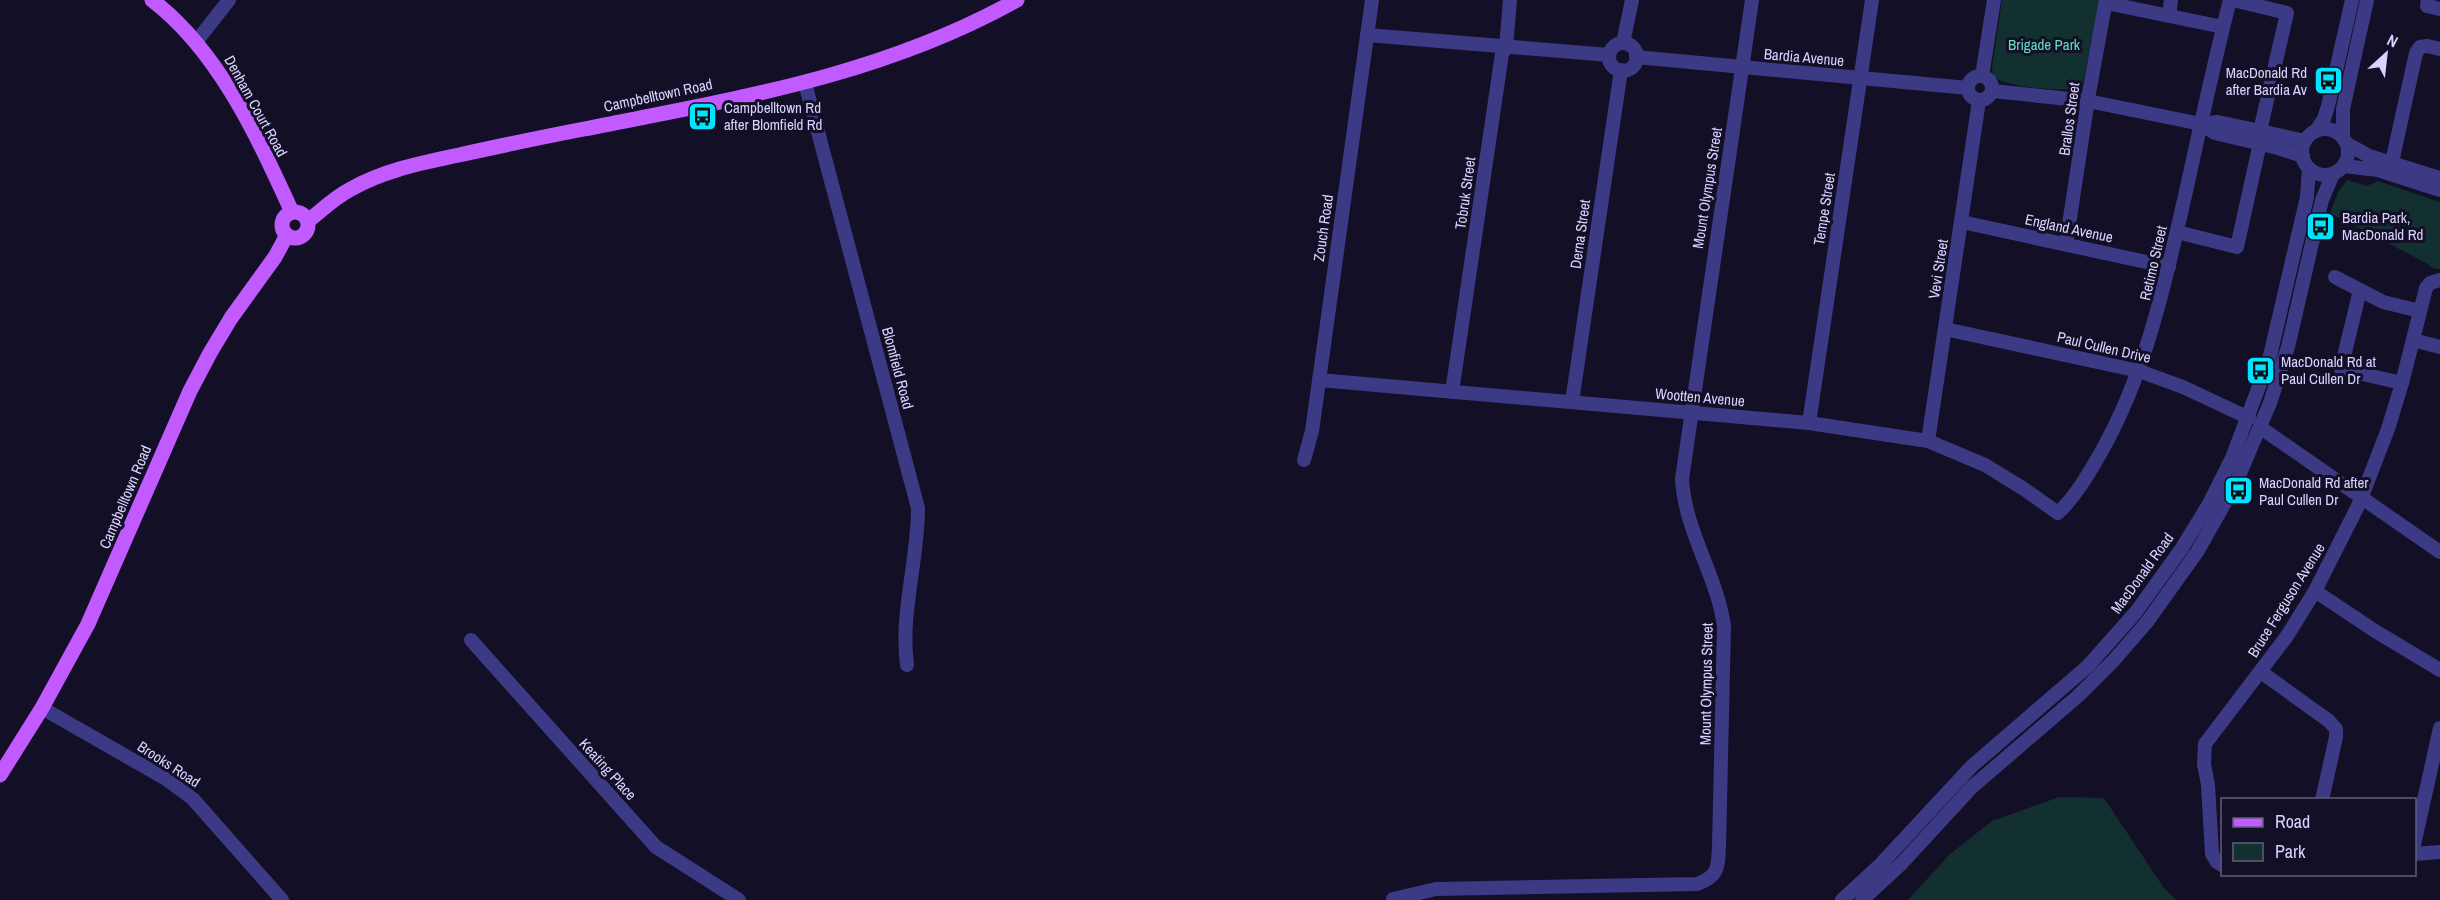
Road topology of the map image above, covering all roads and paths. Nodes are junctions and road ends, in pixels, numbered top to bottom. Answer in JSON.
{"nodes":[{"id":1,"x":152,"y":0,"type":"edge"},
{"id":2,"x":229,"y":0,"type":"edge"},
{"id":3,"x":1017,"y":0,"type":"edge"},
{"id":4,"x":1372,"y":0,"type":"edge"},
{"id":5,"x":1510,"y":0,"type":"edge"},
{"id":6,"x":1632,"y":0,"type":"edge"},
{"id":7,"x":1752,"y":0,"type":"edge"},
{"id":8,"x":1872,"y":0,"type":"edge"},
{"id":9,"x":1994,"y":0,"type":"edge"},
{"id":10,"x":2171,"y":0,"type":"edge"},
{"id":11,"x":2231,"y":0,"type":"edge"},
{"id":12,"x":2352,"y":0,"type":"edge"},
{"id":13,"x":2367,"y":0,"type":"edge"},
{"id":14,"x":2428,"y":0,"type":"edge"},
{"id":15,"x":2106,"y":2,"type":"edge"},
{"id":16,"x":2440,"y":9,"type":"edge"},
{"id":17,"x":2169,"y":16,"type":"junction"},
{"id":18,"x":2223,"y":27,"type":"junction"},
{"id":19,"x":1367,"y":35,"type":"junction"},
{"id":20,"x":196,"y":42,"type":"junction"},
{"id":21,"x":1623,"y":43,"type":"junction"},
{"id":22,"x":1506,"y":47,"type":"junction"},
{"id":23,"x":2440,"y":49,"type":"edge"},
{"id":24,"x":1609,"y":55,"type":"junction"},
{"id":25,"x":1636,"y":57,"type":"junction"},
{"id":26,"x":1742,"y":68,"type":"junction"},
{"id":27,"x":1621,"y":70,"type":"junction"},
{"id":28,"x":1982,"y":76,"type":"junction"},
{"id":29,"x":1861,"y":78,"type":"junction"},
{"id":30,"x":805,"y":83,"type":"junction"},
{"id":31,"x":1968,"y":88,"type":"junction"},
{"id":32,"x":1993,"y":90,"type":"junction"},
{"id":33,"x":2088,"y":100,"type":"junction"},
{"id":34,"x":1979,"y":101,"type":"junction"},
{"id":35,"x":2201,"y":124,"type":"junction"},
{"id":36,"x":2316,"y":131,"type":"junction"},
{"id":37,"x":2260,"y":137,"type":"junction"},
{"id":38,"x":2305,"y":141,"type":"junction"},
{"id":39,"x":2345,"y":141,"type":"junction"},
{"id":40,"x":2306,"y":162,"type":"junction"},
{"id":41,"x":2392,"y":162,"type":"junction"},
{"id":42,"x":2338,"y":170,"type":"junction"},
{"id":43,"x":2440,"y":178,"type":"edge"},
{"id":44,"x":2440,"y":190,"type":"edge"},
{"id":45,"x":292,"y":212,"type":"junction"},
{"id":46,"x":308,"y":221,"type":"junction"},
{"id":47,"x":1962,"y":222,"type":"junction"},
{"id":48,"x":2177,"y":232,"type":"junction"},
{"id":49,"x":287,"y":235,"type":"junction"},
{"id":50,"x":2066,"y":244,"type":"junction"},
{"id":51,"x":2169,"y":267,"type":"junction"},
{"id":52,"x":2335,"y":277,"type":"dead end"},
{"id":53,"x":2440,"y":280,"type":"edge"},
{"id":54,"x":2360,"y":290,"type":"junction"},
{"id":55,"x":2420,"y":311,"type":"junction"},
{"id":56,"x":1946,"y":329,"type":"junction"},
{"id":57,"x":2413,"y":340,"type":"junction"},
{"id":58,"x":2440,"y":347,"type":"edge"},
{"id":59,"x":2139,"y":371,"type":"junction"},
{"id":60,"x":1319,"y":380,"type":"junction"},
{"id":61,"x":2403,"y":383,"type":"junction"},
{"id":62,"x":1452,"y":392,"type":"junction"},
{"id":63,"x":1572,"y":402,"type":"junction"},
{"id":64,"x":1690,"y":412,"type":"junction"},
{"id":65,"x":2249,"y":418,"type":"junction"},
{"id":66,"x":1809,"y":423,"type":"junction"},
{"id":67,"x":2261,"y":428,"type":"junction"},
{"id":68,"x":1928,"y":441,"type":"junction"},
{"id":69,"x":1304,"y":460,"type":"dead end"},
{"id":70,"x":2362,"y":498,"type":"junction"},
{"id":71,"x":2058,"y":513,"type":"joint"},
{"id":72,"x":2440,"y":552,"type":"edge"},
{"id":73,"x":2315,"y":591,"type":"junction"},
{"id":74,"x":471,"y":640,"type":"dead end"},
{"id":75,"x":907,"y":665,"type":"dead end"},
{"id":76,"x":2440,"y":670,"type":"edge"},
{"id":77,"x":2261,"y":672,"type":"junction"},
{"id":78,"x":42,"y":708,"type":"junction"},
{"id":79,"x":2440,"y":728,"type":"edge"},
{"id":80,"x":0,"y":775,"type":"edge"},
{"id":81,"x":2322,"y":798,"type":"edge"},
{"id":82,"x":2416,"y":842,"type":"edge"},
{"id":83,"x":2440,"y":852,"type":"edge"},
{"id":84,"x":2416,"y":854,"type":"edge"},
{"id":85,"x":2221,"y":864,"type":"edge"},
{"id":86,"x":1393,"y":899,"type":"edge"},
{"id":87,"x":282,"y":900,"type":"edge"},
{"id":88,"x":739,"y":900,"type":"edge"},
{"id":89,"x":1842,"y":900,"type":"edge"},
{"id":90,"x":1862,"y":900,"type":"edge"}],
"edges":[{"from":1,"to":20,"type":"main road","name":"Denham Court Road"},
{"from":2,"to":20,"type":"street"},
{"from":3,"to":30,"type":"main road","name":"Campbelltown Road"},
{"from":4,"to":19,"type":"street","name":"Zouch Road"},
{"from":5,"to":22,"type":"street","name":"Tobruk Street"},
{"from":6,"to":21,"type":"street"},
{"from":7,"to":26,"type":"street","name":"Mount Olympus Street"},
{"from":8,"to":29,"type":"street","name":"Tempe Street"},
{"from":9,"to":28,"type":"street"},
{"from":10,"to":17,"type":"street"},
{"from":11,"to":18,"type":"street","name":"Retimo Street"},
{"from":11,"to":37,"type":"street"},
{"from":12,"to":36,"type":"street"},
{"from":13,"to":39,"type":"street"},
{"from":14,"to":16,"type":"street"},
{"from":15,"to":17,"type":"street"},
{"from":15,"to":33,"type":"street","name":"Brallos Street"},
{"from":17,"to":18,"type":"street"},
{"from":18,"to":35,"type":"street","name":"Retimo Street"},
{"from":19,"to":22,"type":"street"},
{"from":19,"to":60,"type":"street","name":"Zouch Road"},
{"from":20,"to":45,"type":"main road","name":"Denham Court Road"},
{"from":21,"to":24,"type":"street"},
{"from":21,"to":25,"type":"street"},
{"from":22,"to":24,"type":"street"},
{"from":22,"to":62,"type":"street","name":"Tobruk Street"},
{"from":23,"to":41,"type":"street"},
{"from":24,"to":27,"type":"street"},
{"from":25,"to":26,"type":"street","name":"Bardia Avenue"},
{"from":25,"to":27,"type":"street"},
{"from":26,"to":29,"type":"street","name":"Bardia Avenue"},
{"from":26,"to":64,"type":"street","name":"Mount Olympus Street"},
{"from":27,"to":63,"type":"street","name":"Derna Street"},
{"from":28,"to":31,"type":"street"},
{"from":28,"to":32,"type":"street"},
{"from":29,"to":31,"type":"street","name":"Bardia Avenue"},
{"from":29,"to":66,"type":"street","name":"Tempe Street"},
{"from":30,"to":46,"type":"main road","name":"Campbelltown Road"},
{"from":30,"to":75,"type":"street","name":"Blomfield Road"},
{"from":31,"to":34,"type":"street"},
{"from":32,"to":33,"type":"street"},
{"from":32,"to":34,"type":"street"},
{"from":33,"to":35,"type":"street"},
{"from":33,"to":50,"type":"street","name":"Brallos Street"},
{"from":34,"to":47,"type":"street","name":"Vevi Street"},
{"from":35,"to":37,"type":"street"},
{"from":35,"to":48,"type":"street","name":"Retimo Street"},
{"from":36,"to":38,"type":"street"},
{"from":36,"to":39,"type":"street"},
{"from":37,"to":38,"type":"street"},
{"from":37,"to":40,"type":"street"},
{"from":37,"to":48,"type":"street"},
{"from":38,"to":40,"type":"street"},
{"from":39,"to":41,"type":"street"},
{"from":39,"to":42,"type":"street"},
{"from":40,"to":42,"type":"street"},
{"from":40,"to":65,"type":"street","name":"MacDonald Road"},
{"from":41,"to":43,"type":"street"},
{"from":42,"to":44,"type":"street"},
{"from":42,"to":67,"type":"street"},
{"from":45,"to":46,"type":"main road"},
{"from":45,"to":49,"type":"main road"},
{"from":46,"to":49,"type":"main road"},
{"from":47,"to":50,"type":"street","name":"England Avenue"},
{"from":47,"to":56,"type":"street","name":"Vevi Street"},
{"from":48,"to":51,"type":"street","name":"Retimo Street"},
{"from":49,"to":78,"type":"main road","name":"Campbelltown Road"},
{"from":50,"to":51,"type":"street","name":"England Avenue"},
{"from":51,"to":59,"type":"street","name":"Retimo Street"},
{"from":52,"to":54,"type":"street"},
{"from":53,"to":55,"type":"street","name":"Bruce Ferguson Avenue"},
{"from":54,"to":55,"type":"street"},
{"from":54,"to":61,"type":"street"},
{"from":55,"to":57,"type":"street","name":"Bruce Ferguson Avenue"},
{"from":56,"to":59,"type":"street","name":"Paul Cullen Drive"},
{"from":56,"to":68,"type":"street","name":"Vevi Street"},
{"from":57,"to":58,"type":"street"},
{"from":57,"to":61,"type":"street","name":"Bruce Ferguson Avenue"},
{"from":59,"to":65,"type":"street","name":"Paul Cullen Drive"},
{"from":59,"to":71,"type":"street","name":"Retimo Street"},
{"from":60,"to":62,"type":"street","name":"Wootten Avenue"},
{"from":60,"to":69,"type":"street","name":"Zouch Road"},
{"from":61,"to":70,"type":"street","name":"Bruce Ferguson Avenue"},
{"from":62,"to":63,"type":"street","name":"Wootten Avenue"},
{"from":63,"to":64,"type":"street","name":"Wootten Avenue"},
{"from":64,"to":66,"type":"street","name":"Wootten Avenue"},
{"from":64,"to":86,"type":"street","name":"Mount Olympus Street"},
{"from":65,"to":89,"type":"street","name":"MacDonald Road"},
{"from":66,"to":68,"type":"street","name":"Wootten Avenue"},
{"from":67,"to":70,"type":"street"},
{"from":67,"to":90,"type":"street"},
{"from":68,"to":71,"type":"street","name":"Wootten Avenue"},
{"from":70,"to":72,"type":"street"},
{"from":70,"to":73,"type":"street","name":"Bruce Ferguson Avenue"},
{"from":73,"to":76,"type":"street"},
{"from":73,"to":77,"type":"street","name":"Bruce Ferguson Avenue"},
{"from":74,"to":88,"type":"street","name":"Keating Place"},
{"from":77,"to":81,"type":"street"},
{"from":77,"to":85,"type":"street","name":"Bruce Ferguson Avenue"},
{"from":78,"to":80,"type":"main road","name":"Campbelltown Road"},
{"from":78,"to":87,"type":"street","name":"Brooks Road"},
{"from":79,"to":82,"type":"street"},
{"from":83,"to":84,"type":"street"}]}
